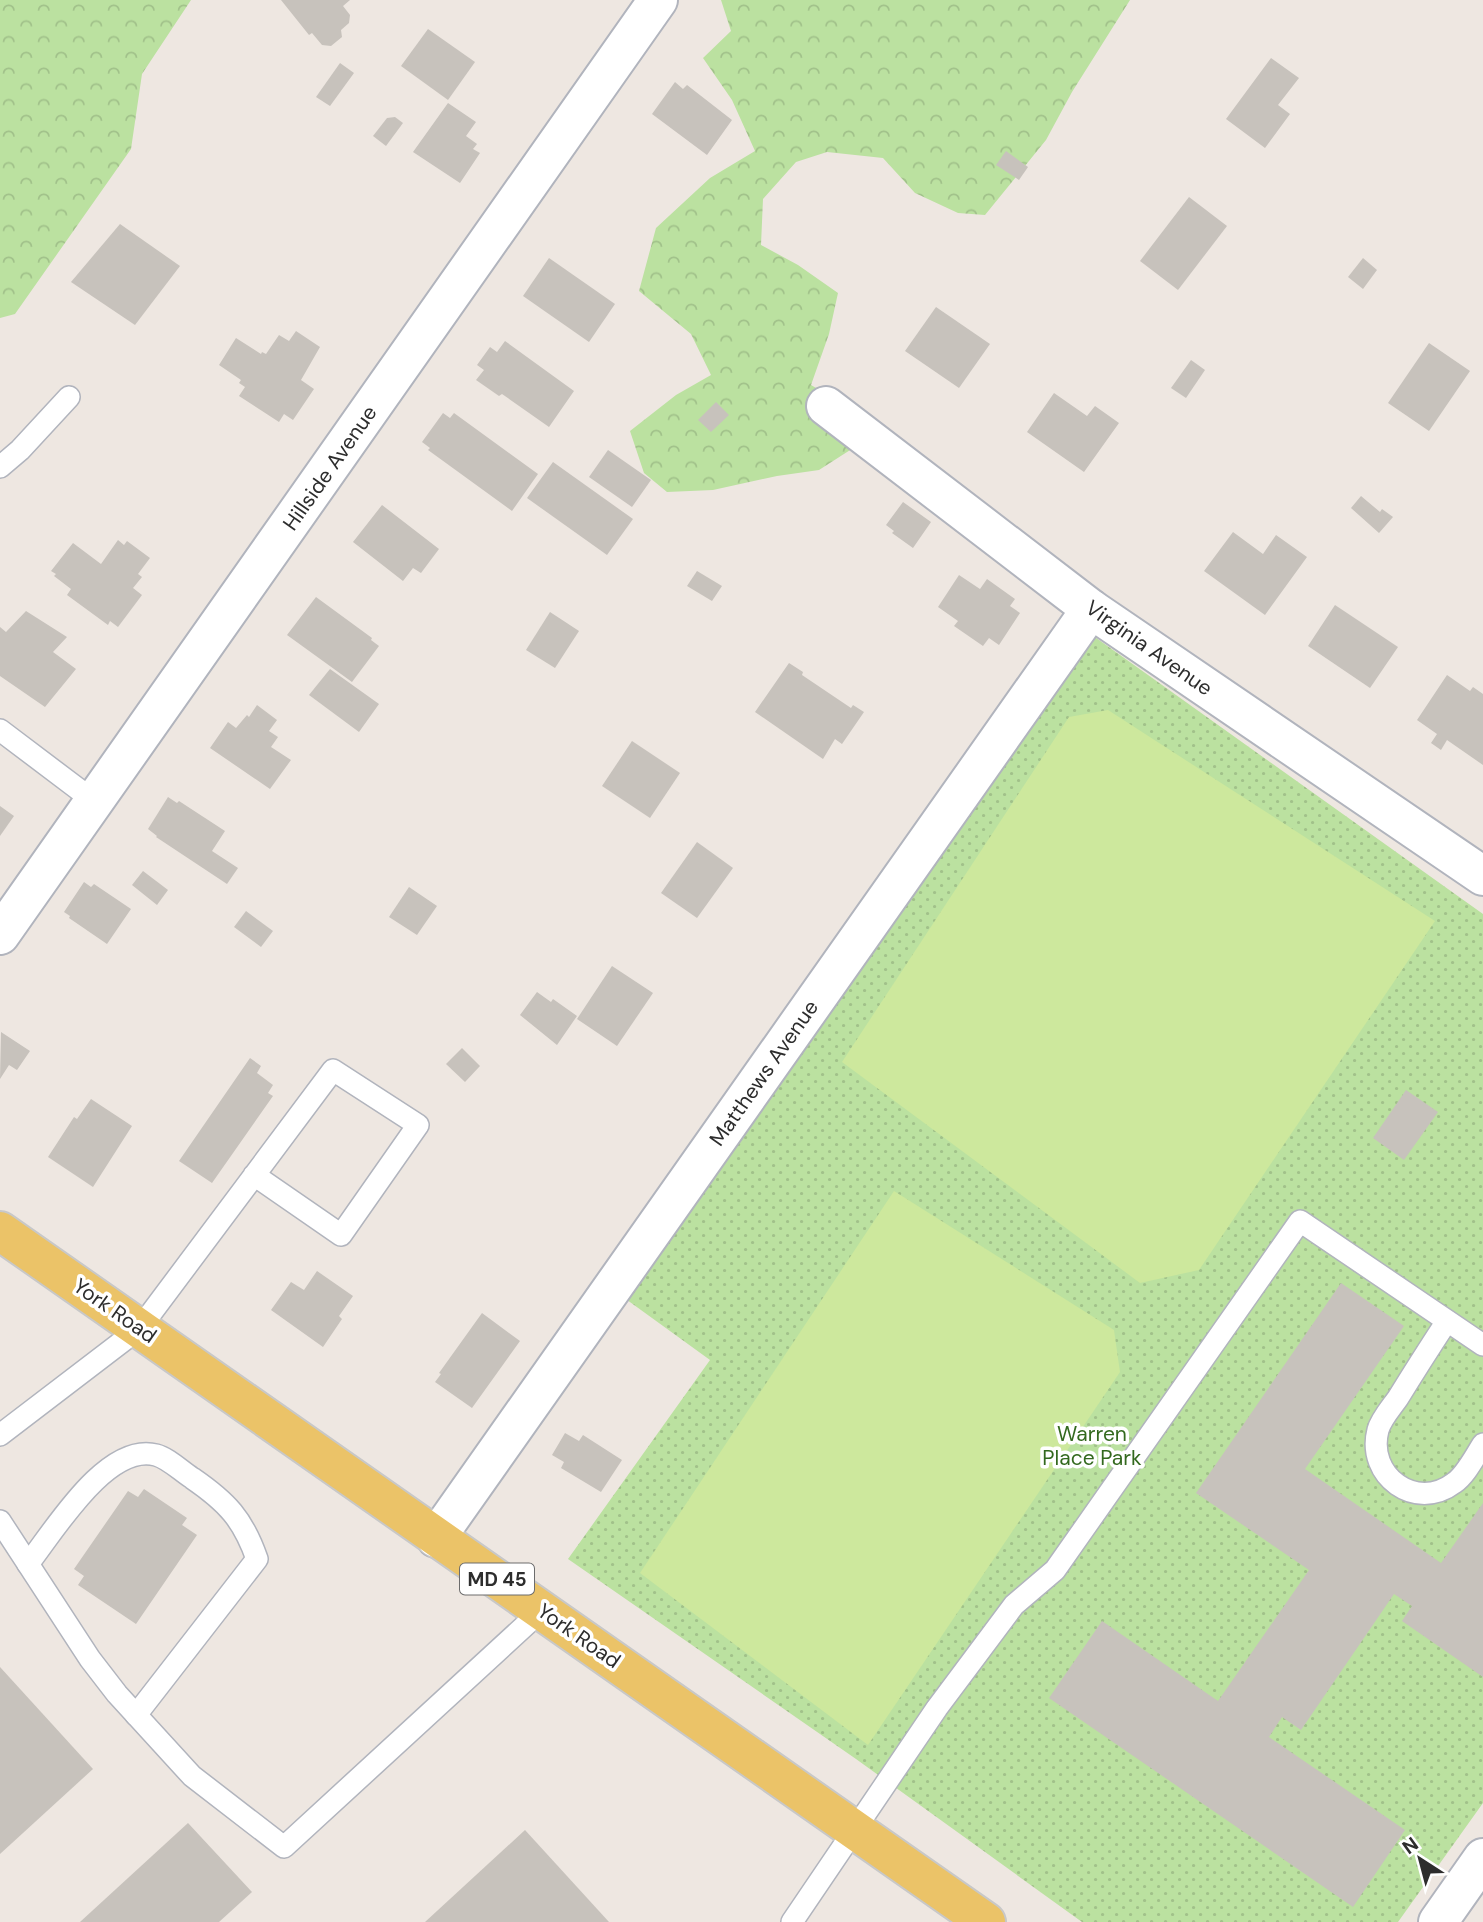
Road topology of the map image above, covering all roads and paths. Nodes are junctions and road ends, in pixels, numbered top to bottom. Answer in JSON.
{"nodes":[{"id":1,"x":658,"y":0,"type":"edge"},
{"id":2,"x":69,"y":397,"type":"dead end"},
{"id":3,"x":826,"y":406,"type":"dead end"},
{"id":4,"x":0,"y":467,"type":"edge"},
{"id":5,"x":1091,"y":609,"type":"junction"},
{"id":6,"x":0,"y":730,"type":"edge"},
{"id":7,"x":94,"y":801,"type":"junction"},
{"id":8,"x":1483,"y":876,"type":"edge"},
{"id":9,"x":0,"y":935,"type":"edge"},
{"id":10,"x":254,"y":1175,"type":"junction"},
{"id":11,"x":0,"y":1231,"type":"edge"},
{"id":12,"x":1447,"y":1321,"type":"junction"},
{"id":13,"x":140,"y":1328,"type":"junction"},
{"id":14,"x":1483,"y":1345,"type":"edge"},
{"id":15,"x":0,"y":1435,"type":"edge"},
{"id":16,"x":1483,"y":1444,"type":"edge"},
{"id":17,"x":0,"y":1521,"type":"edge"},
{"id":18,"x":436,"y":1538,"type":"junction"},
{"id":19,"x":28,"y":1564,"type":"junction"},
{"id":20,"x":542,"y":1610,"type":"junction"},
{"id":21,"x":136,"y":1715,"type":"junction"},
{"id":22,"x":855,"y":1829,"type":"junction"},
{"id":23,"x":1483,"y":1857,"type":"edge"},
{"id":24,"x":792,"y":1922,"type":"edge"},
{"id":25,"x":986,"y":1922,"type":"edge"},
{"id":26,"x":1438,"y":1922,"type":"edge"}],
"edges":[{"from":1,"to":7,"type":"street","name":"Hillside Avenue"},
{"from":2,"to":4,"type":"lane"},
{"from":3,"to":5,"type":"street","name":"Virginia Avenue"},
{"from":5,"to":8,"type":"street","name":"Virginia Avenue"},
{"from":5,"to":18,"type":"street","name":"Matthews Avenue"},
{"from":6,"to":7,"type":"lane"},
{"from":7,"to":9,"type":"street","name":"Hillside Avenue"},
{"from":10,"to":10,"type":"lane"},
{"from":10,"to":13,"type":"lane"},
{"from":11,"to":13,"type":"main road","name":"York Road","number":"MD 45"},
{"from":12,"to":14,"type":"lane"},
{"from":12,"to":16,"type":"lane"},
{"from":12,"to":22,"type":"lane"},
{"from":13,"to":15,"type":"lane"},
{"from":13,"to":18,"type":"main road","name":"York Road","number":"MD 45"},
{"from":17,"to":19,"type":"lane"},
{"from":18,"to":20,"type":"main road","name":"York Road","number":"MD 45"},
{"from":19,"to":21,"type":"lane"},
{"from":19,"to":21,"type":"lane"},
{"from":20,"to":21,"type":"lane"},
{"from":20,"to":22,"type":"main road","name":"York Road","number":"MD 45"},
{"from":22,"to":24,"type":"lane"},
{"from":22,"to":25,"type":"main road","name":"York Road","number":"MD 45"},
{"from":23,"to":26,"type":"street"}]}
